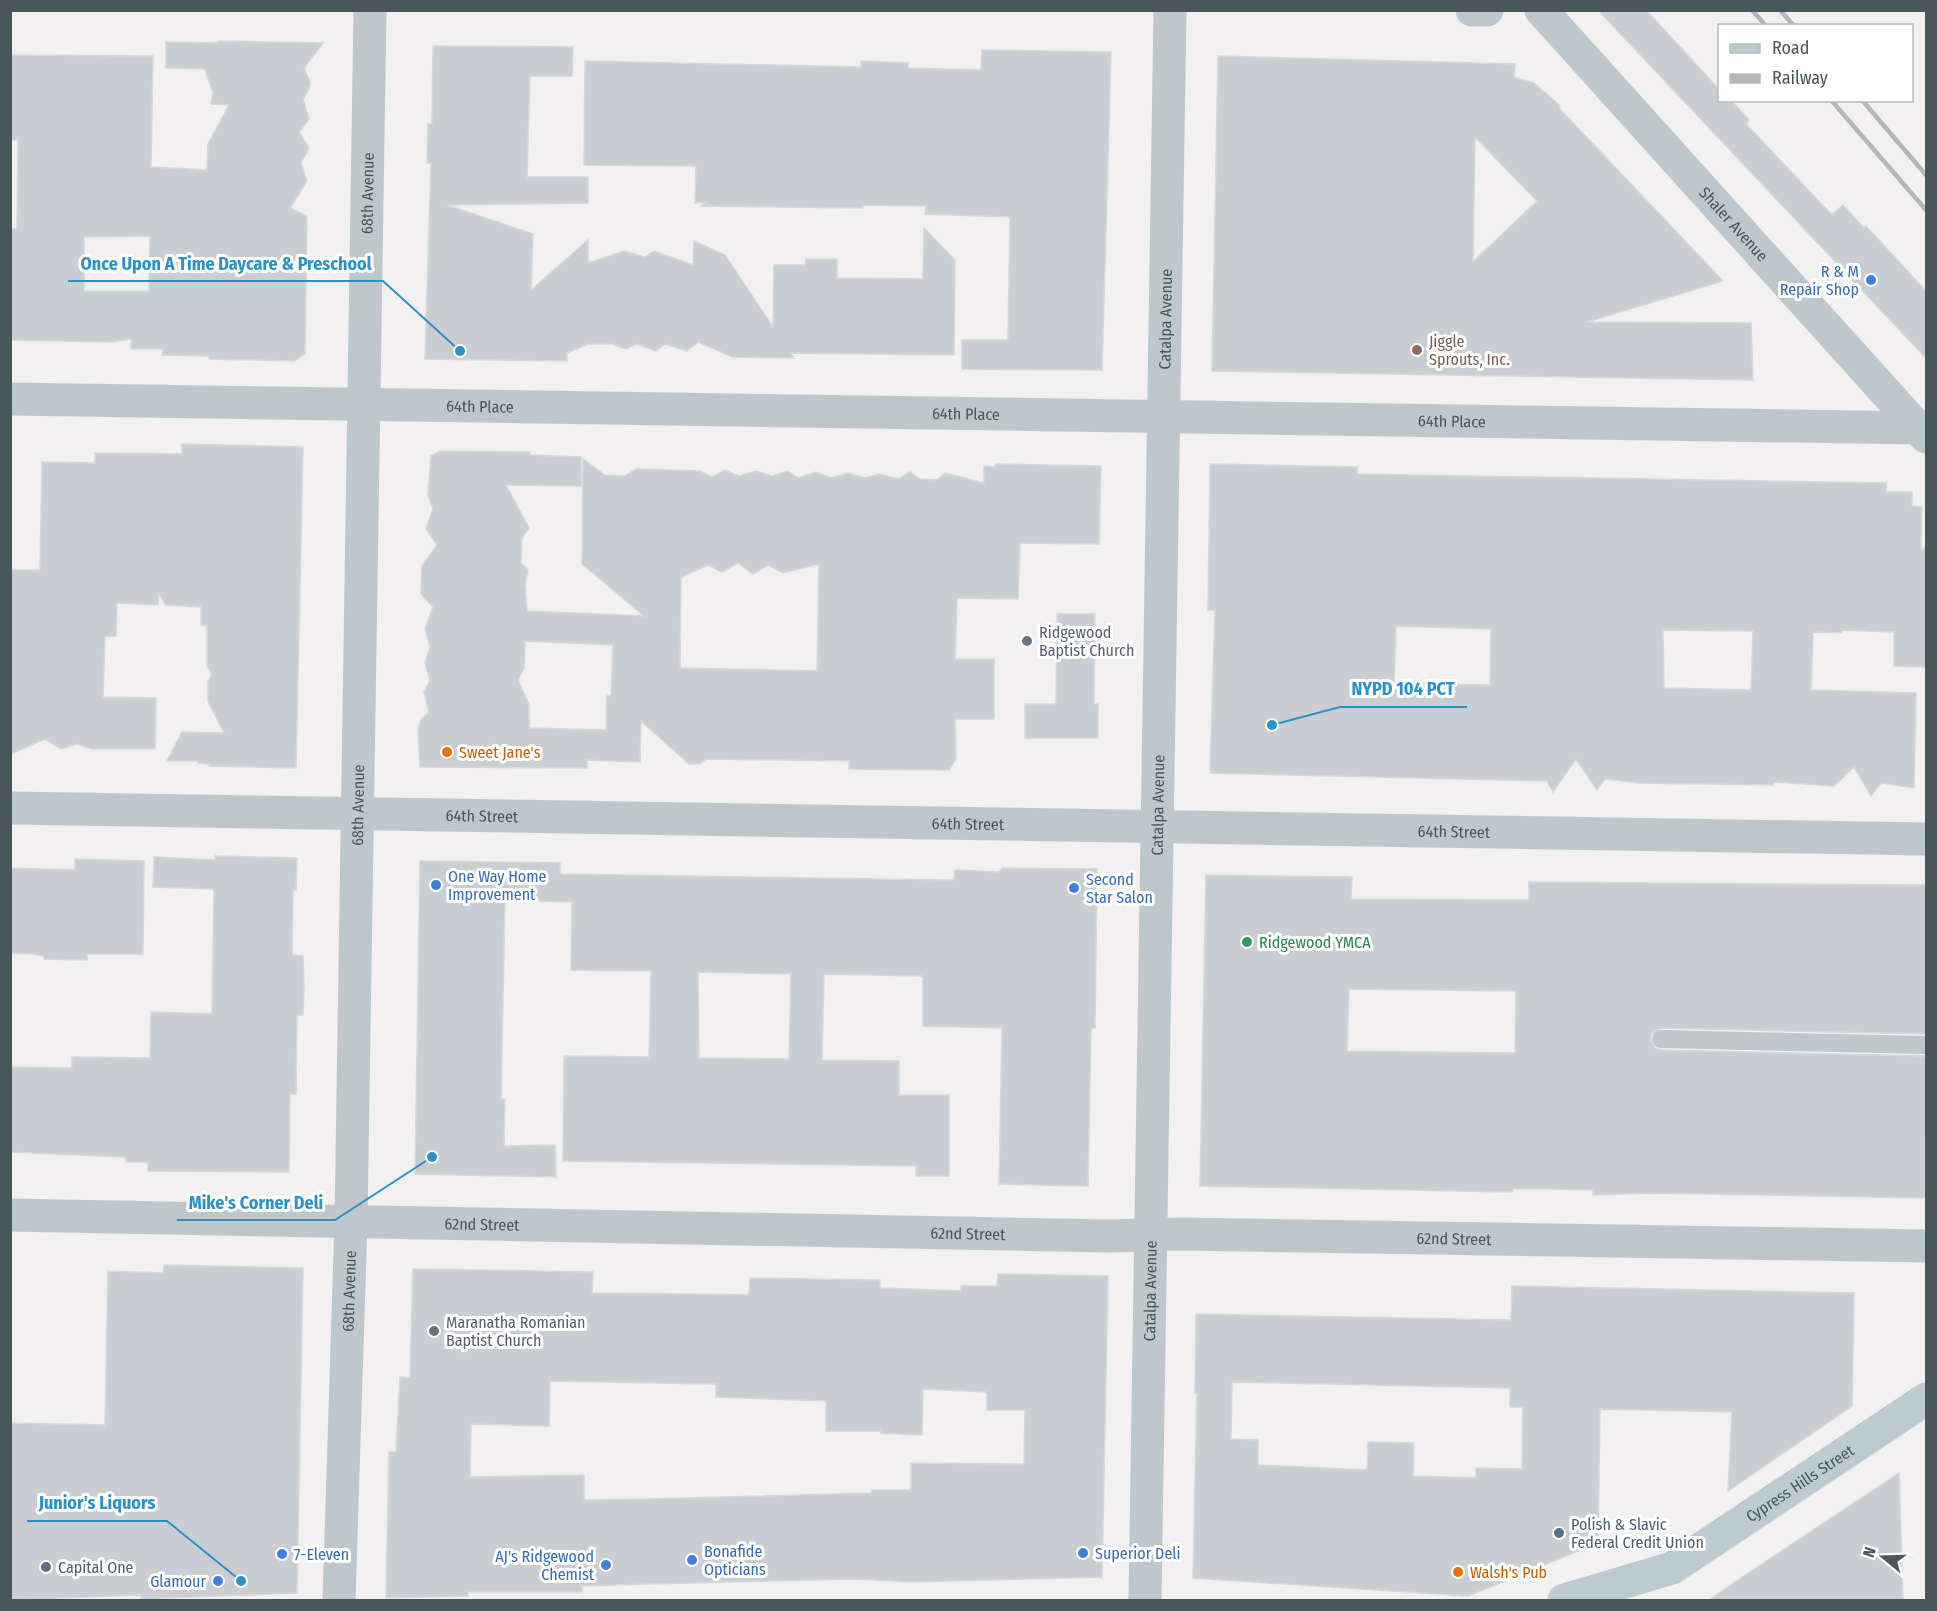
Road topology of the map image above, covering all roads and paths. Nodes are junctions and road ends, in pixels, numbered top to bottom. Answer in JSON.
{"nodes":[{"id":1,"x":370,"y":10,"type":"edge"},
{"id":2,"x":1170,"y":10,"type":"edge"},
{"id":3,"x":1472,"y":10,"type":"edge"},
{"id":4,"x":1487,"y":10,"type":"edge"},
{"id":5,"x":1541,"y":10,"type":"edge"},
{"id":6,"x":10,"y":399,"type":"edge"},
{"id":7,"x":364,"y":405,"type":"junction"},
{"id":8,"x":1165,"y":418,"type":"junction"},
{"id":9,"x":1923,"y":433,"type":"edge"},
{"id":10,"x":10,"y":808,"type":"edge"},
{"id":11,"x":357,"y":812,"type":"junction"},
{"id":12,"x":1157,"y":826,"type":"junction"},
{"id":13,"x":1926,"y":839,"type":"edge"},
{"id":14,"x":1661,"y":1039,"type":"dead end"},
{"id":15,"x":1926,"y":1045,"type":"edge"},
{"id":16,"x":10,"y":1215,"type":"edge"},
{"id":17,"x":351,"y":1221,"type":"junction"},
{"id":18,"x":1150,"y":1235,"type":"junction"},
{"id":19,"x":1926,"y":1246,"type":"edge"},
{"id":20,"x":1926,"y":1400,"type":"edge"},
{"id":21,"x":1672,"y":1568,"type":"junction"},
{"id":22,"x":339,"y":1600,"type":"edge"},
{"id":23,"x":1145,"y":1600,"type":"edge"},
{"id":24,"x":1564,"y":1600,"type":"edge"},
{"id":25,"x":1648,"y":1600,"type":"edge"}],
"edges":[{"from":1,"to":7,"type":"street","name":"68th Avenue"},
{"from":2,"to":8,"type":"street","name":"Catalpa Avenue"},
{"from":3,"to":4,"type":"street"},
{"from":5,"to":9,"type":"street","name":"Shaler Avenue"},
{"from":6,"to":7,"type":"street","name":"64th Place"},
{"from":7,"to":8,"type":"street","name":"64th Place"},
{"from":7,"to":11,"type":"street","name":"68th Avenue"},
{"from":8,"to":9,"type":"street","name":"64th Place"},
{"from":8,"to":12,"type":"street","name":"Catalpa Avenue"},
{"from":10,"to":11,"type":"street","name":"64th Street"},
{"from":11,"to":12,"type":"street","name":"64th Street"},
{"from":11,"to":17,"type":"street","name":"68th Avenue"},
{"from":12,"to":13,"type":"street","name":"64th Street"},
{"from":12,"to":18,"type":"street","name":"Catalpa Avenue"},
{"from":14,"to":15,"type":"lane"},
{"from":16,"to":17,"type":"street","name":"62nd Street"},
{"from":17,"to":18,"type":"street","name":"62nd Street"},
{"from":17,"to":22,"type":"street","name":"68th Avenue"},
{"from":18,"to":19,"type":"street","name":"62nd Street"},
{"from":18,"to":23,"type":"street","name":"Catalpa Avenue"},
{"from":20,"to":21,"type":"street","name":"Cypress Hills Street"},
{"from":21,"to":24,"type":"street","name":"Cypress Hills Street"},
{"from":21,"to":25,"type":"street","name":"Cypress Hills Street"}]}
